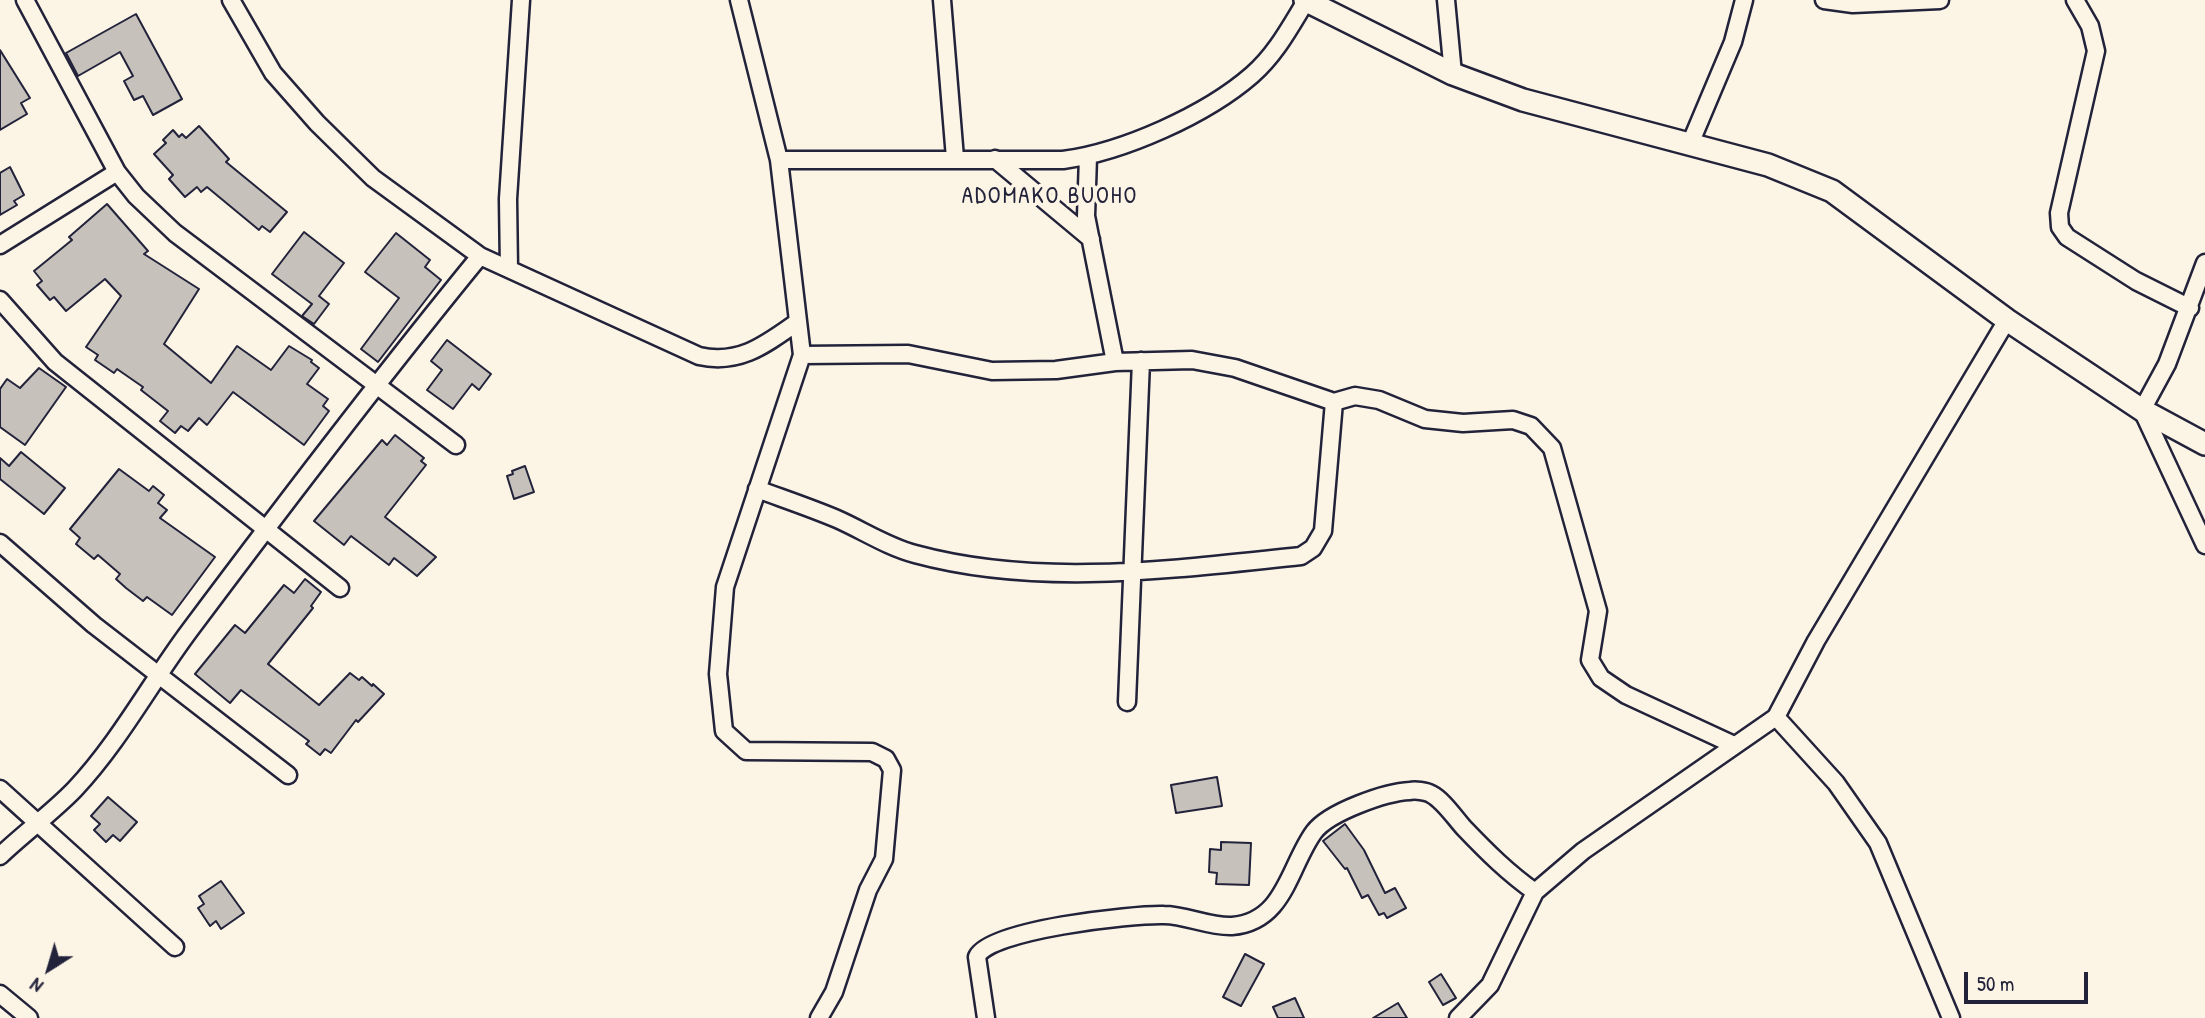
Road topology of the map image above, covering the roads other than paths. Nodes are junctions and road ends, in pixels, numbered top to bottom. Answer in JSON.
{"nodes":[{"id":1,"x":25,"y":0,"type":"edge"},
{"id":2,"x":231,"y":0,"type":"edge"},
{"id":3,"x":521,"y":0,"type":"edge"},
{"id":4,"x":739,"y":0,"type":"edge"},
{"id":5,"x":942,"y":0,"type":"edge"},
{"id":6,"x":1305,"y":0,"type":"edge"},
{"id":7,"x":1446,"y":0,"type":"edge"},
{"id":8,"x":1744,"y":0,"type":"edge"},
{"id":9,"x":1824,"y":0,"type":"edge"},
{"id":10,"x":1940,"y":0,"type":"edge"},
{"id":11,"x":2075,"y":0,"type":"edge"},
{"id":12,"x":1453,"y":74,"type":"junction"},
{"id":13,"x":1690,"y":144,"type":"junction"},
{"id":14,"x":1088,"y":157,"type":"junction"},
{"id":15,"x":955,"y":158,"type":"junction"},
{"id":16,"x":995,"y":159,"type":"junction"},
{"id":17,"x":779,"y":160,"type":"junction"},
{"id":18,"x":117,"y":172,"type":"junction"},
{"id":19,"x":1091,"y":239,"type":"junction"},
{"id":20,"x":0,"y":244,"type":"edge"},
{"id":21,"x":480,"y":256,"type":"junction"},
{"id":22,"x":2205,"y":263,"type":"edge"},
{"id":23,"x":509,"y":269,"type":"junction"},
{"id":24,"x":0,"y":300,"type":"edge"},
{"id":25,"x":2190,"y":308,"type":"junction"},
{"id":26,"x":2007,"y":320,"type":"junction"},
{"id":27,"x":796,"y":323,"type":"junction"},
{"id":28,"x":802,"y":355,"type":"junction"},
{"id":29,"x":1141,"y":361,"type":"junction"},
{"id":30,"x":1115,"y":362,"type":"junction"},
{"id":31,"x":374,"y":385,"type":"junction"},
{"id":32,"x":1334,"y":402,"type":"junction"},
{"id":33,"x":2142,"y":410,"type":"junction"},
{"id":34,"x":2205,"y":444,"type":"edge"},
{"id":35,"x":456,"y":445,"type":"dead end"},
{"id":36,"x":757,"y":489,"type":"junction"},
{"id":37,"x":265,"y":530,"type":"junction"},
{"id":38,"x":0,"y":543,"type":"edge"},
{"id":39,"x":2205,"y":545,"type":"edge"},
{"id":40,"x":1131,"y":573,"type":"junction"},
{"id":41,"x":340,"y":588,"type":"dead end"},
{"id":42,"x":157,"y":673,"type":"junction"},
{"id":43,"x":1127,"y":702,"type":"dead end"},
{"id":44,"x":1776,"y":717,"type":"junction"},
{"id":45,"x":1734,"y":745,"type":"junction"},
{"id":46,"x":288,"y":775,"type":"dead end"},
{"id":47,"x":0,"y":789,"type":"edge"},
{"id":48,"x":35,"y":821,"type":"junction"},
{"id":49,"x":0,"y":856,"type":"edge"},
{"id":50,"x":1535,"y":892,"type":"junction"},
{"id":51,"x":175,"y":947,"type":"dead end"},
{"id":52,"x":0,"y":994,"type":"edge"},
{"id":53,"x":29,"y":1018,"type":"edge"},
{"id":54,"x":819,"y":1018,"type":"edge"},
{"id":55,"x":986,"y":1018,"type":"edge"},
{"id":56,"x":1458,"y":1018,"type":"edge"},
{"id":57,"x":1951,"y":1018,"type":"edge"}],
"edges":[{"from":1,"to":18,"type":"street"},
{"from":2,"to":21,"type":"street"},
{"from":3,"to":23,"type":"street"},
{"from":4,"to":17,"type":"street"},
{"from":5,"to":15,"type":"street"},
{"from":6,"to":12,"type":"street"},
{"from":6,"to":14,"type":"street"},
{"from":7,"to":12,"type":"street"},
{"from":8,"to":13,"type":"street"},
{"from":9,"to":10,"type":"street"},
{"from":11,"to":25,"type":"street"},
{"from":12,"to":13,"type":"street"},
{"from":13,"to":26,"type":"street"},
{"from":14,"to":16,"type":"street"},
{"from":14,"to":19,"type":"street"},
{"from":15,"to":16,"type":"street"},
{"from":15,"to":17,"type":"street"},
{"from":16,"to":19,"type":"street"},
{"from":17,"to":27,"type":"street"},
{"from":18,"to":20,"type":"street"},
{"from":18,"to":31,"type":"street"},
{"from":19,"to":30,"type":"street"},
{"from":21,"to":23,"type":"street"},
{"from":21,"to":31,"type":"street"},
{"from":22,"to":25,"type":"street"},
{"from":23,"to":27,"type":"street"},
{"from":24,"to":37,"type":"street"},
{"from":25,"to":33,"type":"street"},
{"from":26,"to":33,"type":"street"},
{"from":26,"to":44,"type":"street"},
{"from":27,"to":28,"type":"street"},
{"from":28,"to":30,"type":"street"},
{"from":28,"to":36,"type":"street"},
{"from":29,"to":30,"type":"street"},
{"from":29,"to":32,"type":"street"},
{"from":29,"to":40,"type":"street"},
{"from":31,"to":35,"type":"street"},
{"from":31,"to":37,"type":"street"},
{"from":32,"to":40,"type":"street"},
{"from":32,"to":45,"type":"street"},
{"from":33,"to":34,"type":"street"},
{"from":33,"to":39,"type":"street"},
{"from":36,"to":40,"type":"street"},
{"from":36,"to":54,"type":"street"},
{"from":37,"to":41,"type":"street"},
{"from":37,"to":42,"type":"street"},
{"from":38,"to":42,"type":"street"},
{"from":40,"to":43,"type":"street"},
{"from":42,"to":46,"type":"street"},
{"from":42,"to":48,"type":"street"},
{"from":44,"to":45,"type":"street"},
{"from":44,"to":57,"type":"street"},
{"from":45,"to":50,"type":"street"},
{"from":47,"to":48,"type":"street"},
{"from":48,"to":49,"type":"street"},
{"from":48,"to":51,"type":"street"},
{"from":50,"to":55,"type":"street"},
{"from":50,"to":56,"type":"street"},
{"from":52,"to":53,"type":"street"}]}
